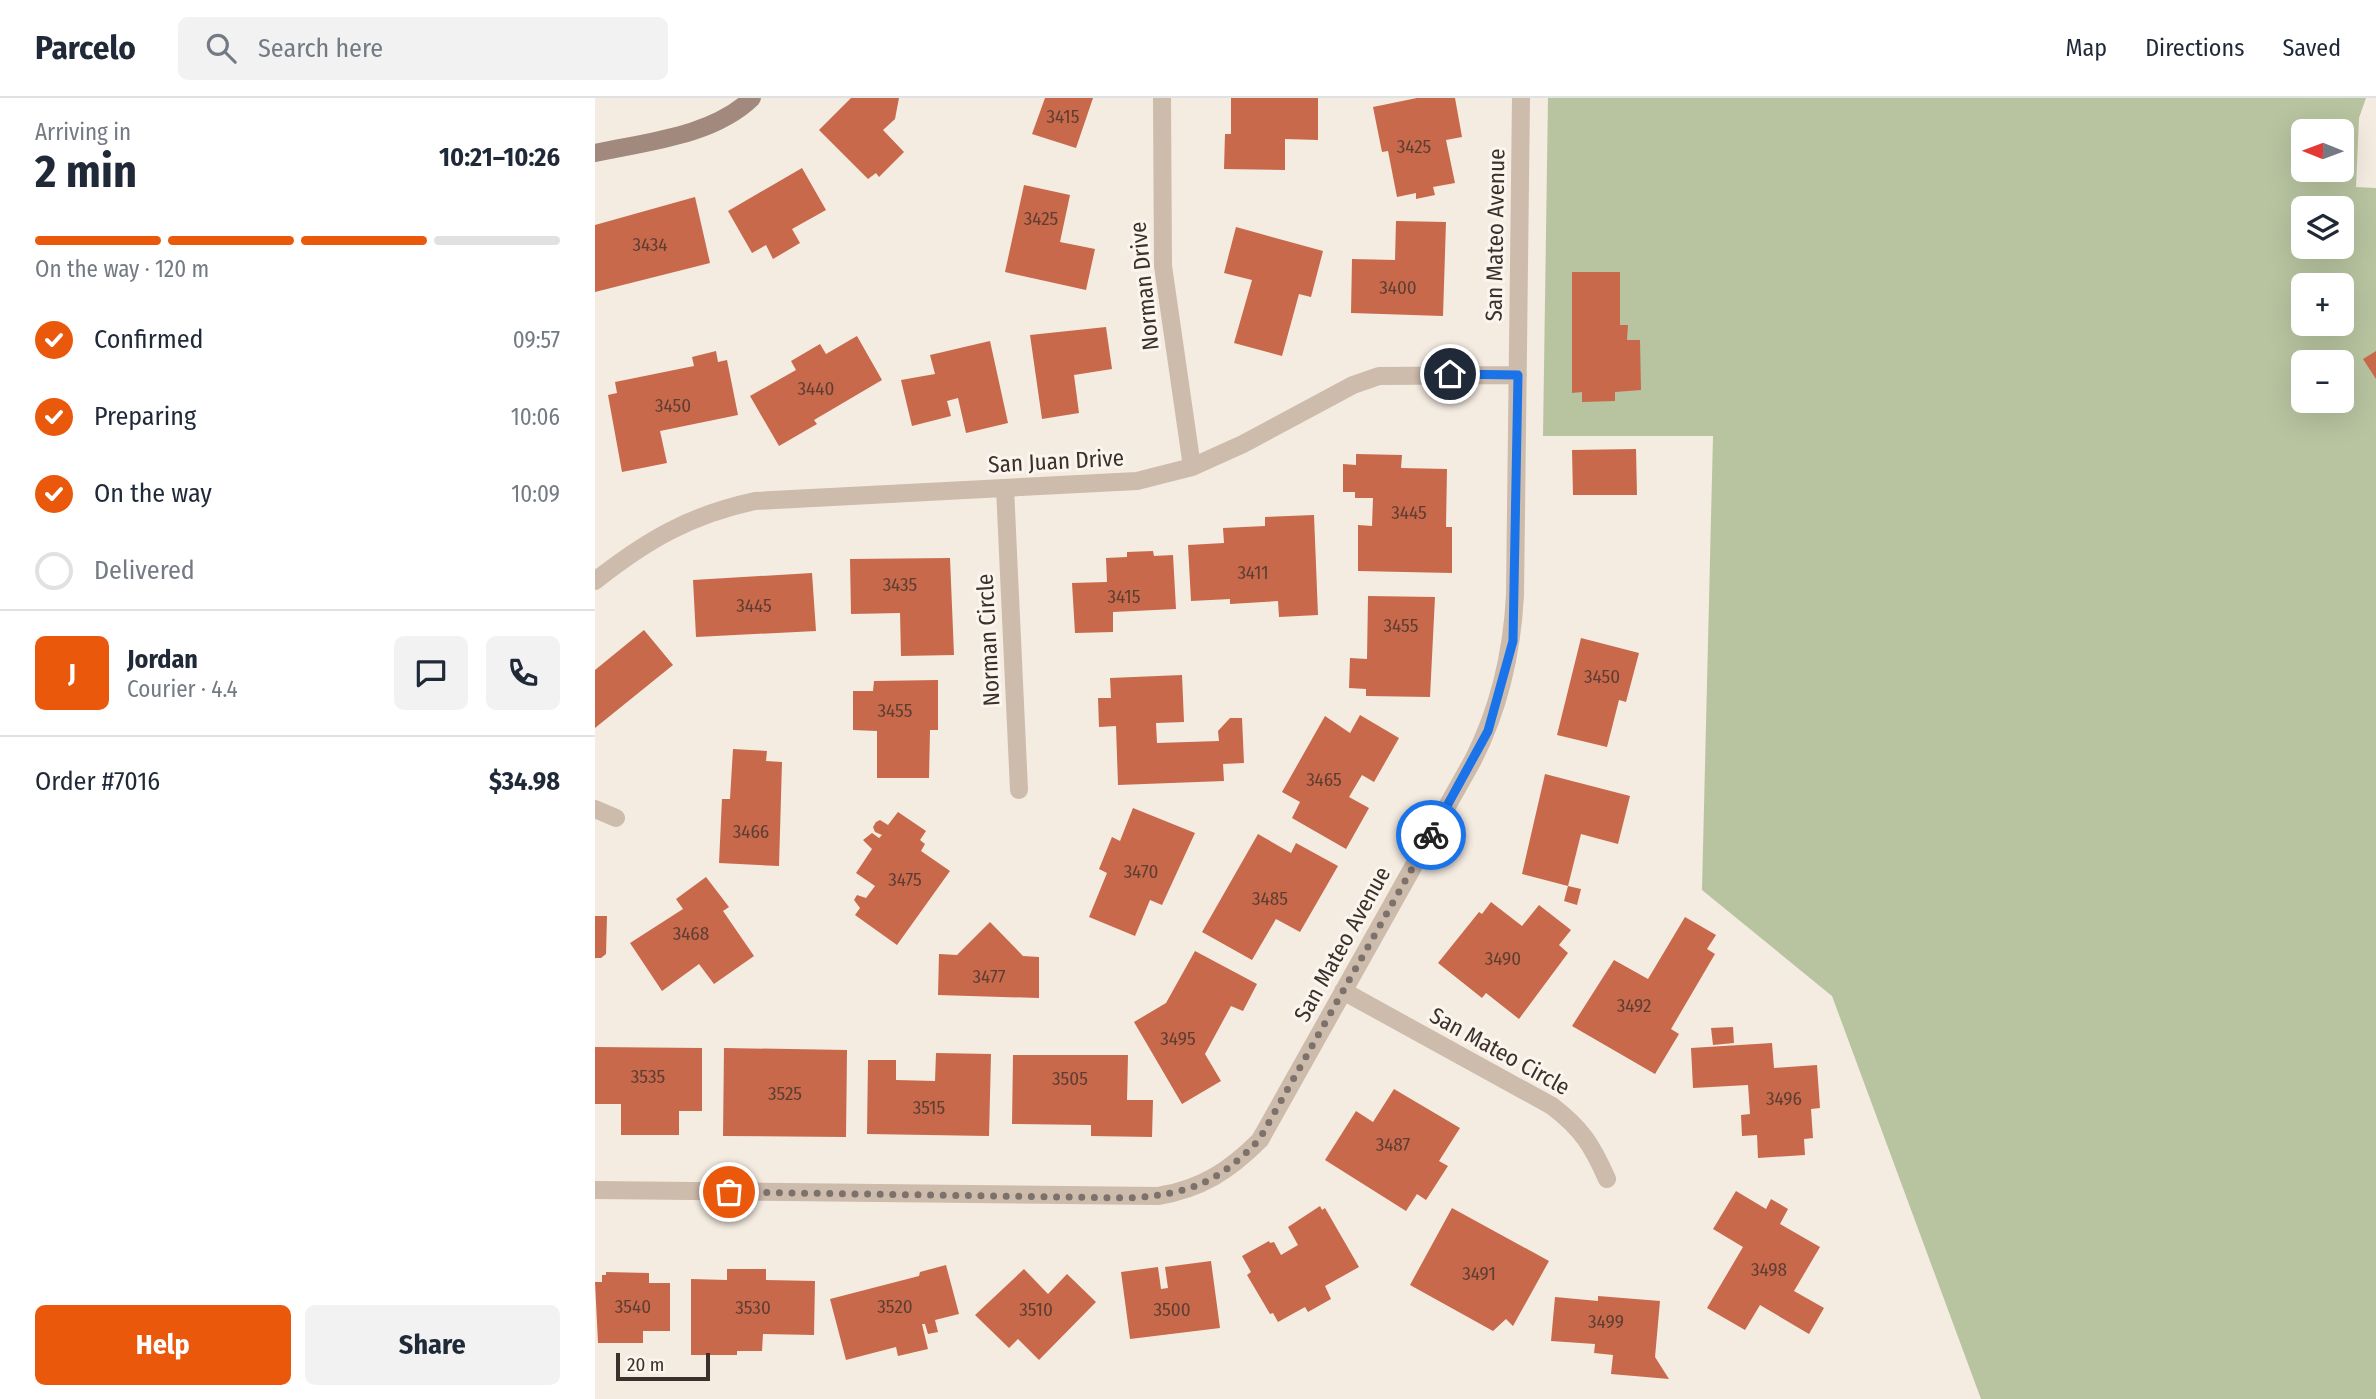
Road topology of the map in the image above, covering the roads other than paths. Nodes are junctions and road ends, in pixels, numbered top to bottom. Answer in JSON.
{"nodes":[{"id":1,"x":752,"y":98,"type":"edge"},
{"id":2,"x":1162,"y":98,"type":"edge"},
{"id":3,"x":1521,"y":98,"type":"edge"},
{"id":4,"x":595,"y":153,"type":"edge"},
{"id":5,"x":1518,"y":375,"type":"junction"},
{"id":6,"x":1192,"y":467,"type":"junction"},
{"id":7,"x":1005,"y":488,"type":"junction"},
{"id":8,"x":595,"y":581,"type":"edge"},
{"id":9,"x":1019,"y":790,"type":"dead end"},
{"id":10,"x":595,"y":810,"type":"edge"},
{"id":11,"x":616,"y":818,"type":"dead end"},
{"id":12,"x":1343,"y":992,"type":"junction"},
{"id":13,"x":1607,"y":1179,"type":"dead end"},
{"id":14,"x":595,"y":1190,"type":"edge"}],
"edges":[{"from":1,"to":4,"type":"street"},
{"from":2,"to":6,"type":"street","name":"Norman Drive"},
{"from":3,"to":5,"type":"street","name":"San Mateo Avenue"},
{"from":5,"to":6,"type":"street","name":"San Juan Drive"},
{"from":5,"to":12,"type":"street","name":"San Mateo Avenue"},
{"from":6,"to":7,"type":"street","name":"San Juan Drive"},
{"from":7,"to":8,"type":"street","name":"San Juan Drive"},
{"from":7,"to":9,"type":"street","name":"Norman Circle"},
{"from":10,"to":11,"type":"street"},
{"from":12,"to":13,"type":"street","name":"San Mateo Circle"},
{"from":12,"to":14,"type":"street","name":"San Mateo Avenue"}]}
